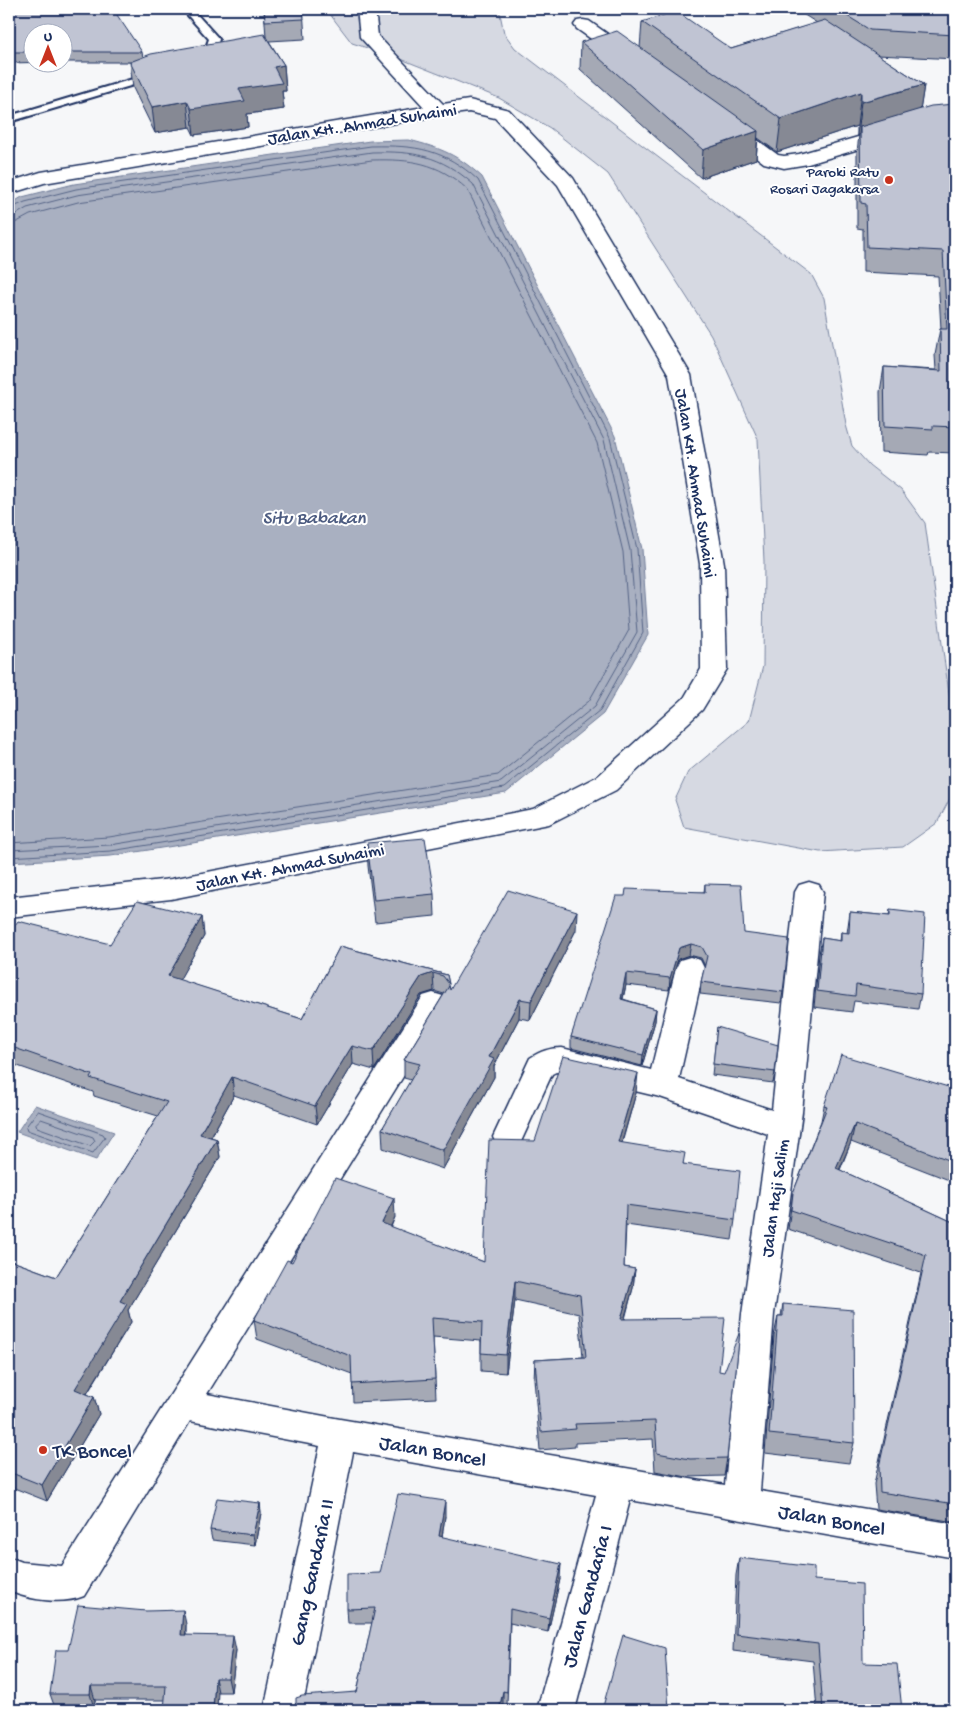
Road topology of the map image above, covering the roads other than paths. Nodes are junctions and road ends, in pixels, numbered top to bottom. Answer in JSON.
{"nodes":[{"id":1,"x":187,"y":9,"type":"edge"},
{"id":2,"x":366,"y":9,"type":"edge"},
{"id":3,"x":583,"y":25,"type":"dead end"},
{"id":4,"x":190,"y":63,"type":"edge"},
{"id":5,"x":647,"y":70,"type":"edge"},
{"id":6,"x":162,"y":72,"type":"edge"},
{"id":7,"x":438,"y":110,"type":"junction"},
{"id":8,"x":711,"y":116,"type":"edge"},
{"id":9,"x":9,"y":119,"type":"edge"},
{"id":10,"x":955,"y":120,"type":"edge"},
{"id":11,"x":9,"y":188,"type":"edge"},
{"id":12,"x":809,"y":892,"type":"dead end"},
{"id":13,"x":9,"y":907,"type":"edge"},
{"id":14,"x":690,"y":968,"type":"dead end"},
{"id":15,"x":433,"y":1004,"type":"dead end"},
{"id":16,"x":662,"y":1085,"type":"junction"},
{"id":17,"x":784,"y":1127,"type":"junction"},
{"id":18,"x":508,"y":1137,"type":"dead end"},
{"id":19,"x":182,"y":1404,"type":"junction"},
{"id":20,"x":340,"y":1434,"type":"junction"},
{"id":21,"x":617,"y":1483,"type":"junction"},
{"id":22,"x":741,"y":1504,"type":"junction"},
{"id":23,"x":955,"y":1540,"type":"edge"},
{"id":24,"x":9,"y":1574,"type":"edge"},
{"id":25,"x":283,"y":1710,"type":"edge"},
{"id":26,"x":556,"y":1710,"type":"edge"}],
"edges":[{"from":1,"to":4,"type":"lane"},
{"from":2,"to":7,"type":"street"},
{"from":3,"to":5,"type":"street"},
{"from":6,"to":9,"type":"lane"},
{"from":7,"to":11,"type":"street","name":"Jalan KH. Ahmad Suhaimi"},
{"from":7,"to":13,"type":"street","name":"Jalan KH. Ahmad Suhaimi"},
{"from":8,"to":10,"type":"street"},
{"from":12,"to":17,"type":"street","name":"Jalan Haji Salim"},
{"from":14,"to":16,"type":"street"},
{"from":15,"to":19,"type":"street"},
{"from":16,"to":17,"type":"street"},
{"from":16,"to":18,"type":"street"},
{"from":17,"to":22,"type":"street","name":"Jalan Haji Salim"},
{"from":19,"to":20,"type":"street","name":"Jalan Boncel"},
{"from":19,"to":24,"type":"street"},
{"from":20,"to":21,"type":"street","name":"Jalan Boncel"},
{"from":20,"to":25,"type":"street","name":"Gang Gandaria II"},
{"from":21,"to":22,"type":"street","name":"Jalan Boncel"},
{"from":21,"to":26,"type":"street","name":"Jalan Gandaria I"},
{"from":22,"to":23,"type":"street","name":"Jalan Boncel"}]}
